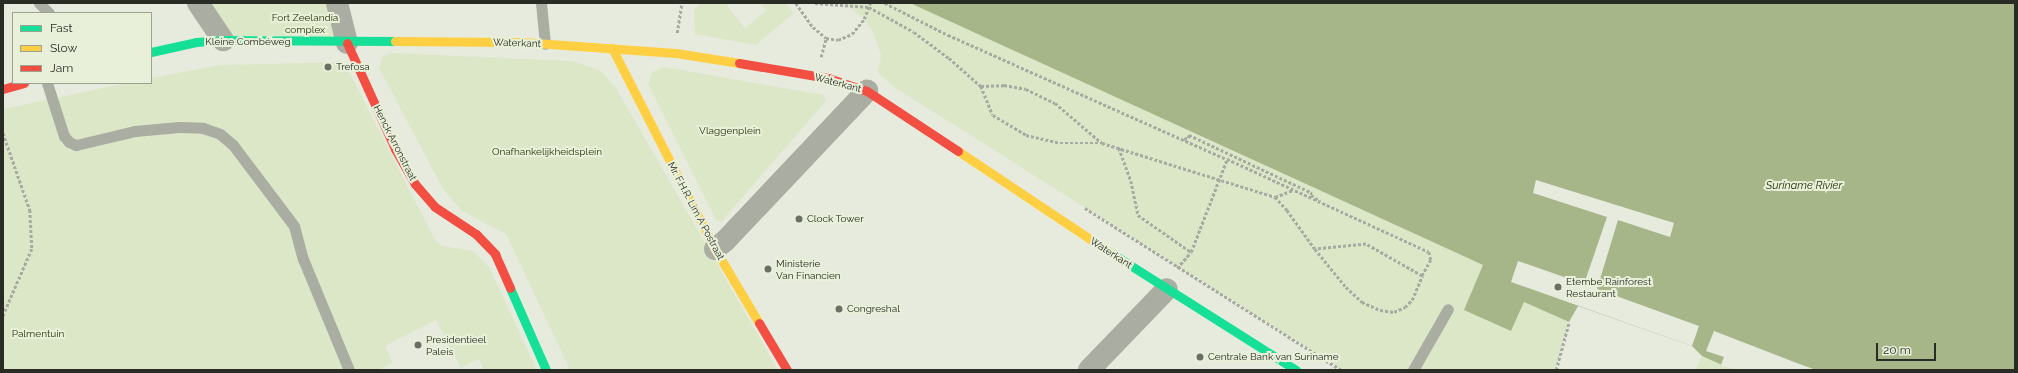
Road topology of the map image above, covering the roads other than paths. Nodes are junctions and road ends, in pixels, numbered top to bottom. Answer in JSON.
{"nodes":[{"id":1,"x":39,"y":3,"type":"edge"},
{"id":2,"x":198,"y":3,"type":"edge"},
{"id":3,"x":337,"y":3,"type":"edge"},
{"id":4,"x":541,"y":3,"type":"edge"},
{"id":5,"x":48,"y":12,"type":"edge"},
{"id":6,"x":223,"y":40,"type":"junction"},
{"id":7,"x":346,"y":43,"type":"junction"},
{"id":8,"x":545,"y":44,"type":"junction"},
{"id":9,"x":612,"y":48,"type":"junction"},
{"id":10,"x":152,"y":52,"type":"edge"},
{"id":11,"x":20,"y":84,"type":"edge"},
{"id":12,"x":47,"y":84,"type":"edge"},
{"id":13,"x":3,"y":89,"type":"edge"},
{"id":14,"x":867,"y":91,"type":"junction"},
{"id":15,"x":715,"y":249,"type":"junction"},
{"id":16,"x":1163,"y":287,"type":"junction"},
{"id":17,"x":1448,"y":309,"type":"dead end"},
{"id":18,"x":349,"y":370,"type":"edge"},
{"id":19,"x":546,"y":370,"type":"edge"},
{"id":20,"x":787,"y":370,"type":"edge"},
{"id":21,"x":1089,"y":370,"type":"edge"},
{"id":22,"x":1296,"y":370,"type":"edge"},
{"id":23,"x":1413,"y":370,"type":"edge"}],
"edges":[{"from":1,"to":5,"type":"lane"},
{"from":2,"to":6,"type":"street"},
{"from":3,"to":7,"type":"street"},
{"from":4,"to":8,"type":"lane"},
{"from":6,"to":7,"type":"main road","name":"Kleine Combéweg"},
{"from":6,"to":10,"type":"main road","name":"Kleine Combéweg"},
{"from":7,"to":8,"type":"main road","name":"Waterkant"},
{"from":7,"to":19,"type":"main road","name":"Henck Arronstraat"},
{"from":8,"to":9,"type":"main road","name":"Waterkant"},
{"from":9,"to":14,"type":"main road","name":"Waterkant"},
{"from":9,"to":15,"type":"main road","name":"Mr. F.H.R. Lim A Postraat"},
{"from":11,"to":13,"type":"main road"},
{"from":12,"to":18,"type":"lane"},
{"from":14,"to":15,"type":"street"},
{"from":14,"to":16,"type":"main road","name":"Waterkant"},
{"from":15,"to":20,"type":"main road","name":"Mr. F.H.R. Lim A Postraat"},
{"from":16,"to":21,"type":"street"},
{"from":16,"to":22,"type":"main road","name":"Waterkant"},
{"from":17,"to":23,"type":"lane"}]}
